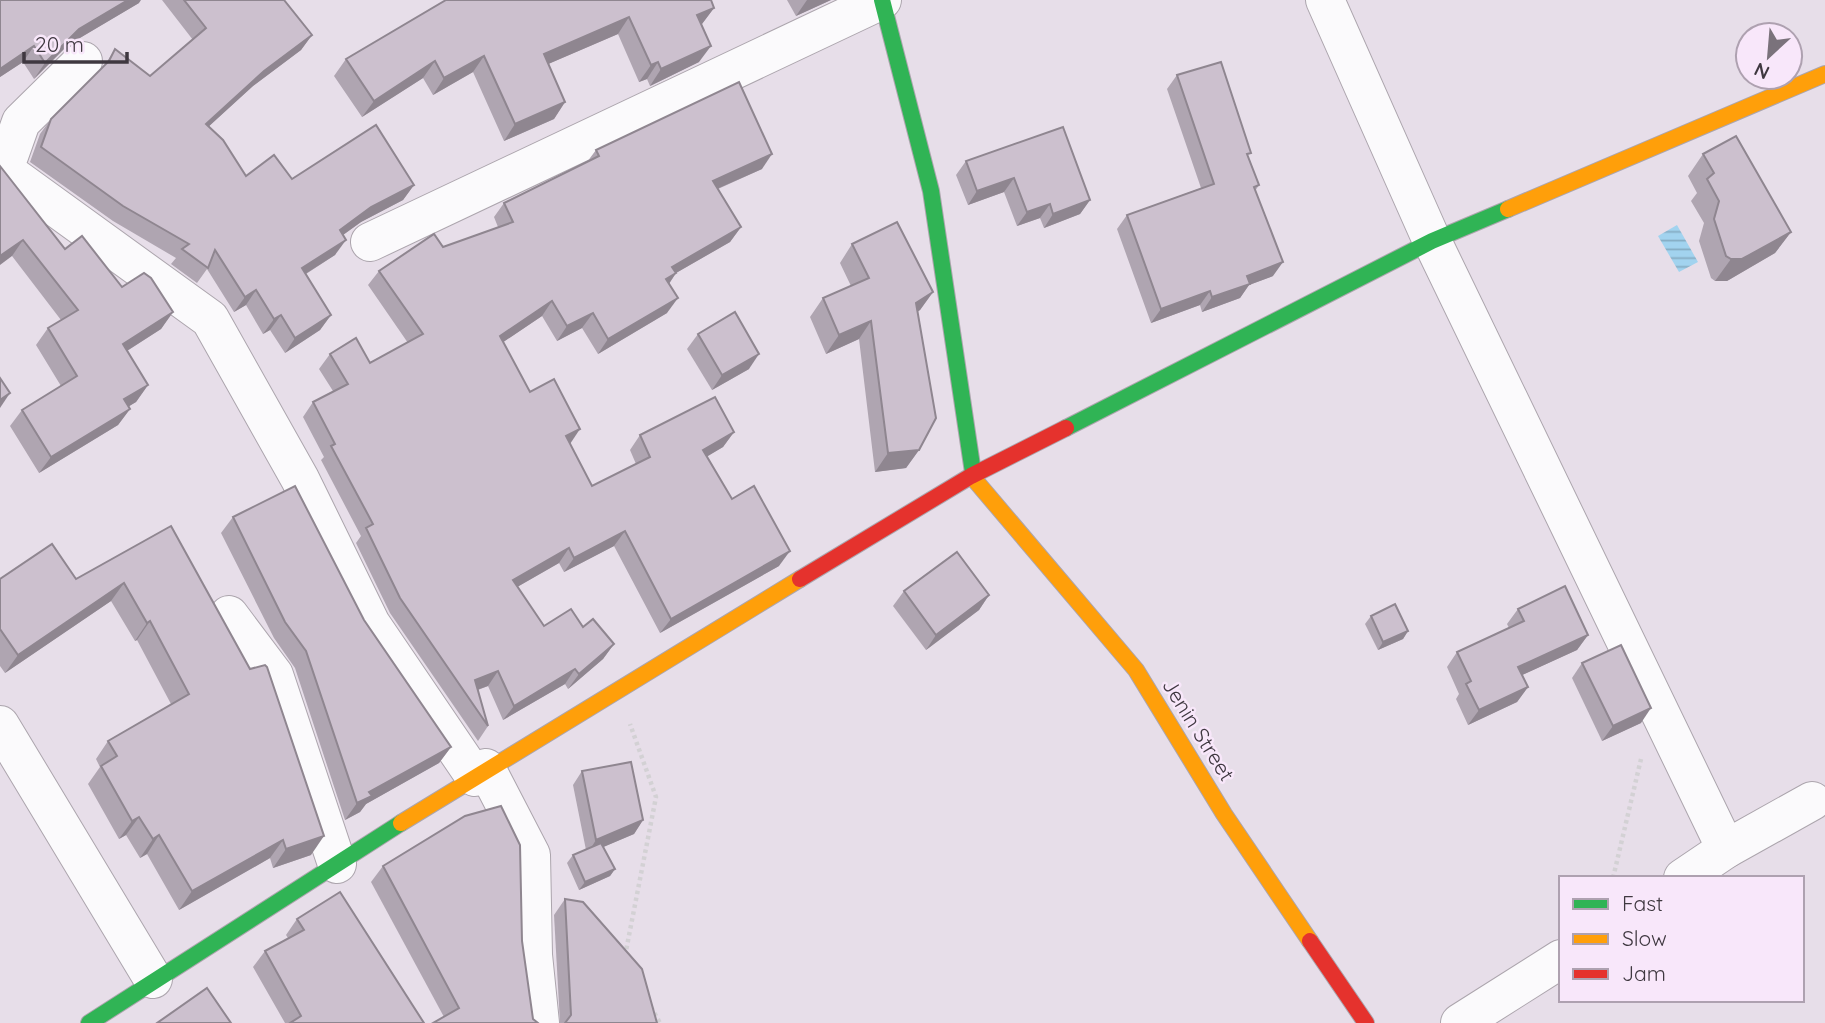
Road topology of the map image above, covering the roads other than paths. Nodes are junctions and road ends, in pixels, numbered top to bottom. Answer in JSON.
{"nodes":[{"id":1,"x":882,"y":0,"type":"edge"},
{"id":2,"x":1325,"y":0,"type":"edge"},
{"id":3,"x":83,"y":61,"type":"dead end"},
{"id":4,"x":1825,"y":74,"type":"edge"},
{"id":5,"x":1432,"y":241,"type":"junction"},
{"id":6,"x":370,"y":242,"type":"dead end"},
{"id":7,"x":971,"y":476,"type":"junction"},
{"id":8,"x":229,"y":615,"type":"dead end"},
{"id":9,"x":0,"y":725,"type":"edge"},
{"id":10,"x":480,"y":772,"type":"junction"},
{"id":11,"x":1812,"y":801,"type":"dead end"},
{"id":12,"x":1726,"y":849,"type":"junction"},
{"id":13,"x":337,"y":864,"type":"junction"},
{"id":14,"x":1686,"y":876,"type":"edge"},
{"id":15,"x":1559,"y":960,"type":"edge"},
{"id":16,"x":153,"y":979,"type":"junction"},
{"id":17,"x":89,"y":1023,"type":"edge"},
{"id":18,"x":540,"y":1023,"type":"edge"},
{"id":19,"x":1366,"y":1023,"type":"edge"},
{"id":20,"x":1460,"y":1023,"type":"edge"}],
"edges":[{"from":1,"to":6,"type":"street"},
{"from":1,"to":7,"type":"street"},
{"from":2,"to":5,"type":"street"},
{"from":3,"to":10,"type":"street"},
{"from":4,"to":5,"type":"street"},
{"from":5,"to":7,"type":"street"},
{"from":5,"to":12,"type":"street"},
{"from":7,"to":10,"type":"street"},
{"from":7,"to":19,"type":"street","name":"Jenin Street"},
{"from":8,"to":13,"type":"street"},
{"from":9,"to":16,"type":"street"},
{"from":10,"to":13,"type":"street"},
{"from":10,"to":18,"type":"street"},
{"from":11,"to":12,"type":"street"},
{"from":12,"to":14,"type":"street"},
{"from":13,"to":16,"type":"street"},
{"from":15,"to":20,"type":"street"},
{"from":16,"to":17,"type":"street"}]}
